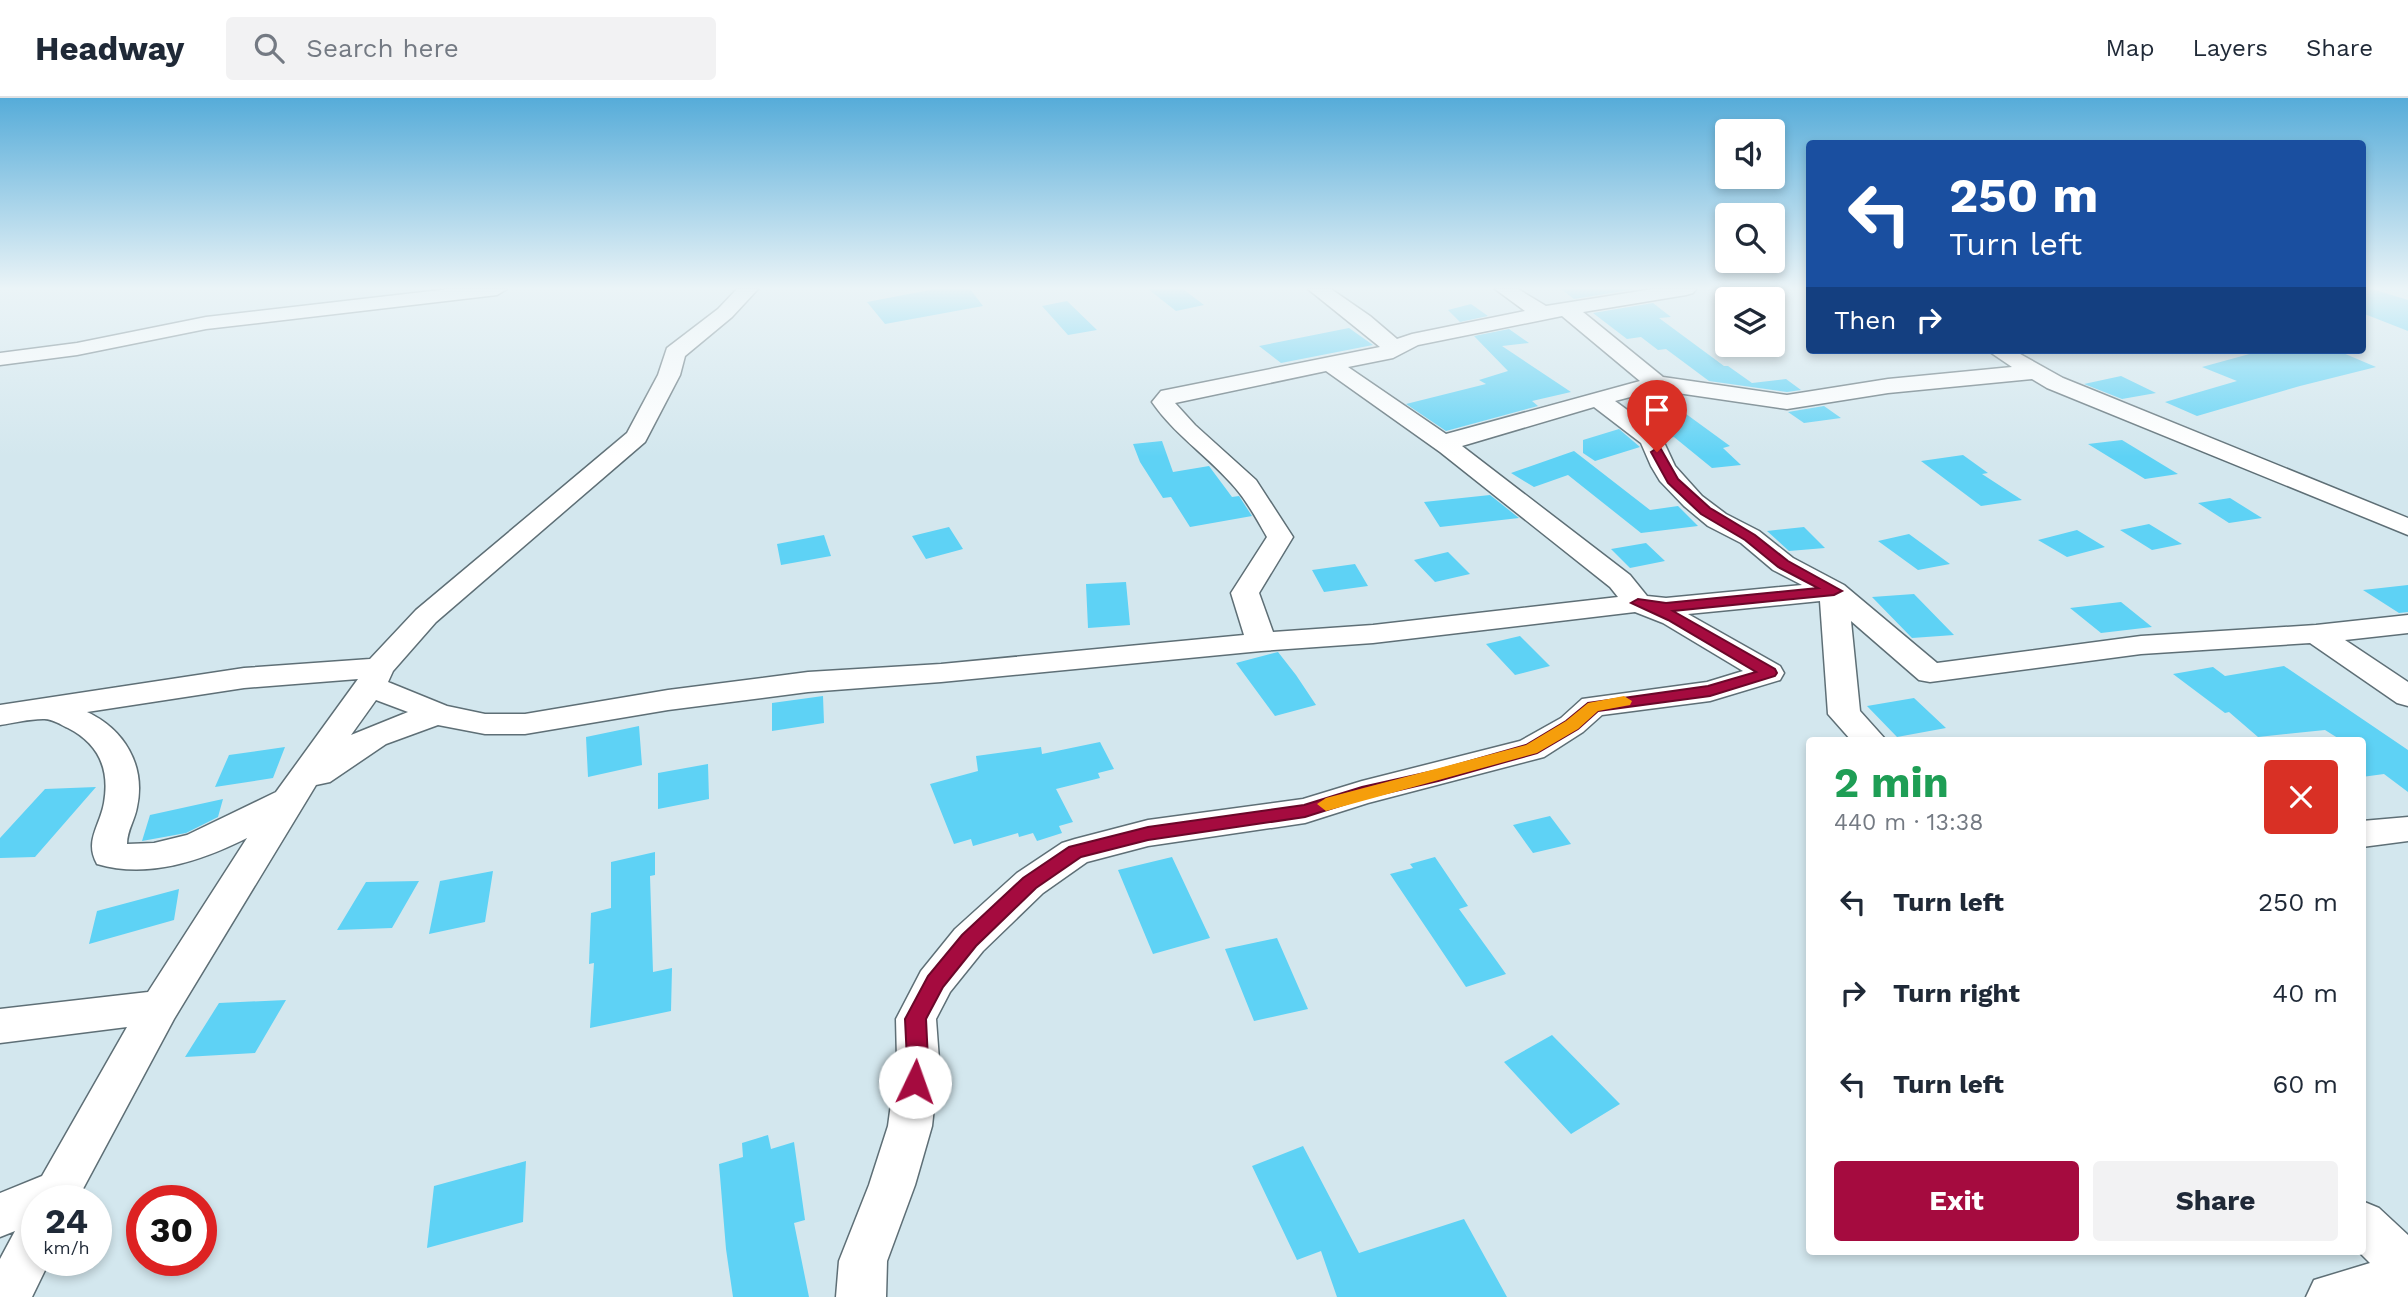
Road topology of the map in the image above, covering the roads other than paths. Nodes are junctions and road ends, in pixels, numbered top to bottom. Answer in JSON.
{"nodes":[{"id":1,"x":97,"y":345,"type":"edge"},
{"id":2,"x":685,"y":345,"type":"edge"},
{"id":3,"x":1391,"y":345,"type":"edge"},
{"id":4,"x":1403,"y":345,"type":"edge"},
{"id":5,"x":1610,"y":345,"type":"edge"},
{"id":6,"x":1395,"y":349,"type":"junction"},
{"id":7,"x":2004,"y":354,"type":"edge"},
{"id":8,"x":0,"y":359,"type":"edge"},
{"id":9,"x":1331,"y":365,"type":"junction"},
{"id":10,"x":2032,"y":372,"type":"junction"},
{"id":11,"x":1656,"y":383,"type":"junction"},
{"id":12,"x":1597,"y":399,"type":"junction"},
{"id":13,"x":1449,"y":447,"type":"junction"},
{"id":14,"x":2405,"y":523,"type":"edge"},
{"id":15,"x":1834,"y":591,"type":"junction"},
{"id":16,"x":1638,"y":603,"type":"junction"},
{"id":17,"x":2408,"y":624,"type":"edge"},
{"id":18,"x":2316,"y":634,"type":"junction"},
{"id":19,"x":1261,"y":642,"type":"junction"},
{"id":20,"x":374,"y":678,"type":"junction"},
{"id":21,"x":2408,"y":696,"type":"edge"},
{"id":22,"x":51,"y":709,"type":"junction"},
{"id":23,"x":0,"y":715,"type":"edge"},
{"id":24,"x":438,"y":715,"type":"junction"},
{"id":25,"x":1867,"y":737,"type":"edge"},
{"id":26,"x":289,"y":799,"type":"junction"},
{"id":27,"x":2408,"y":829,"type":"edge"},
{"id":28,"x":2366,"y":834,"type":"edge"},
{"id":29,"x":160,"y":1007,"type":"junction"},
{"id":30,"x":0,"y":1026,"type":"edge"},
{"id":31,"x":62,"y":1185,"type":"edge"},
{"id":32,"x":21,"y":1207,"type":"edge"},
{"id":33,"x":0,"y":1214,"type":"edge"},
{"id":34,"x":2366,"y":1227,"type":"edge"},
{"id":35,"x":2408,"y":1267,"type":"edge"},
{"id":36,"x":21,"y":1268,"type":"edge"},
{"id":37,"x":2408,"y":1278,"type":"edge"},
{"id":38,"x":6,"y":1297,"type":"edge"},
{"id":39,"x":861,"y":1297,"type":"edge"},
{"id":40,"x":2332,"y":1297,"type":"edge"}],
"edges":[{"from":1,"to":8,"type":"street"},
{"from":2,"to":20,"type":"street"},
{"from":3,"to":6,"type":"street"},
{"from":4,"to":6,"type":"street"},
{"from":5,"to":11,"type":"street"},
{"from":6,"to":9,"type":"street"},
{"from":7,"to":10,"type":"street"},
{"from":9,"to":13,"type":"street"},
{"from":9,"to":19,"type":"street"},
{"from":10,"to":11,"type":"street"},
{"from":10,"to":14,"type":"street"},
{"from":11,"to":12,"type":"street"},
{"from":12,"to":13,"type":"street"},
{"from":12,"to":15,"type":"street"},
{"from":13,"to":16,"type":"street"},
{"from":15,"to":16,"type":"street"},
{"from":15,"to":18,"type":"street"},
{"from":15,"to":25,"type":"street"},
{"from":16,"to":19,"type":"street"},
{"from":16,"to":39,"type":"street"},
{"from":17,"to":18,"type":"street"},
{"from":18,"to":21,"type":"street"},
{"from":19,"to":24,"type":"street"},
{"from":20,"to":22,"type":"street"},
{"from":20,"to":24,"type":"street"},
{"from":20,"to":26,"type":"street"},
{"from":22,"to":23,"type":"street"},
{"from":22,"to":26,"type":"street"},
{"from":24,"to":26,"type":"street"},
{"from":26,"to":29,"type":"street"},
{"from":27,"to":28,"type":"street"},
{"from":29,"to":30,"type":"street"},
{"from":29,"to":31,"type":"street"},
{"from":32,"to":33,"type":"street"},
{"from":34,"to":35,"type":"street"},
{"from":36,"to":38,"type":"street"},
{"from":37,"to":40,"type":"street"}]}
